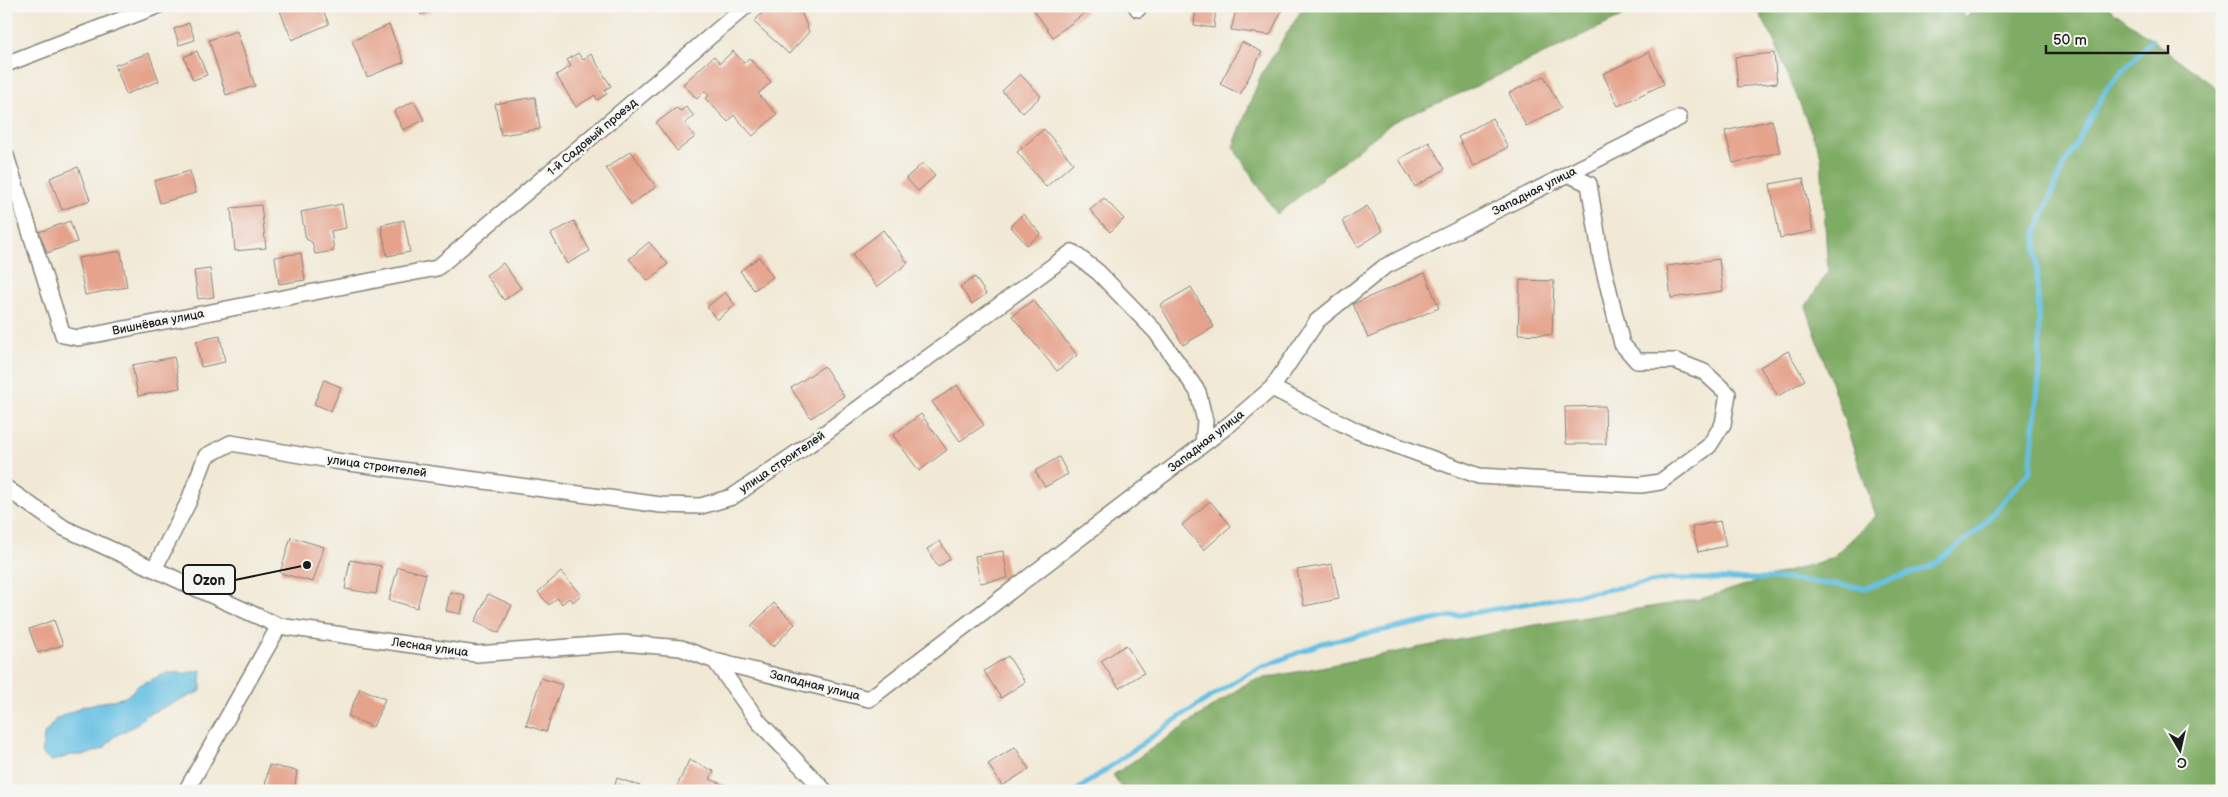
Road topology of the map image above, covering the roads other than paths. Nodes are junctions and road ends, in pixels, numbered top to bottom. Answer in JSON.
{"nodes":[{"id":1,"x":157,"y":6,"type":"edge"},
{"id":2,"x":746,"y":6,"type":"edge"},
{"id":3,"x":6,"y":64,"type":"edge"},
{"id":4,"x":1680,"y":118,"type":"dead end"},
{"id":5,"x":6,"y":156,"type":"edge"},
{"id":6,"x":1568,"y":174,"type":"junction"},
{"id":7,"x":437,"y":268,"type":"joint"},
{"id":8,"x":1272,"y":388,"type":"junction"},
{"id":9,"x":1203,"y":444,"type":"junction"},
{"id":10,"x":6,"y":488,"type":"edge"},
{"id":11,"x":154,"y":569,"type":"junction"},
{"id":12,"x":279,"y":626,"type":"junction"},
{"id":13,"x":715,"y":660,"type":"junction"},
{"id":14,"x":186,"y":791,"type":"edge"},
{"id":15,"x":825,"y":791,"type":"edge"}],
"edges":[{"from":1,"to":3,"type":"street"},
{"from":2,"to":7,"type":"street","name":"1-й Садовый проезд"},
{"from":4,"to":6,"type":"street","name":"Западная улица"},
{"from":5,"to":7,"type":"street","name":"Вишнёвая улица"},
{"from":6,"to":8,"type":"street","name":"Западная улица"},
{"from":6,"to":8,"type":"street"},
{"from":8,"to":9,"type":"street","name":"Западная улица"},
{"from":9,"to":11,"type":"street","name":"улица строителей"},
{"from":9,"to":13,"type":"street","name":"Западная улица"},
{"from":10,"to":11,"type":"street","name":"Лесная улица"},
{"from":11,"to":12,"type":"street","name":"Лесная улица"},
{"from":12,"to":13,"type":"street","name":"Лесная улица"},
{"from":12,"to":14,"type":"street"},
{"from":13,"to":15,"type":"street"}]}
